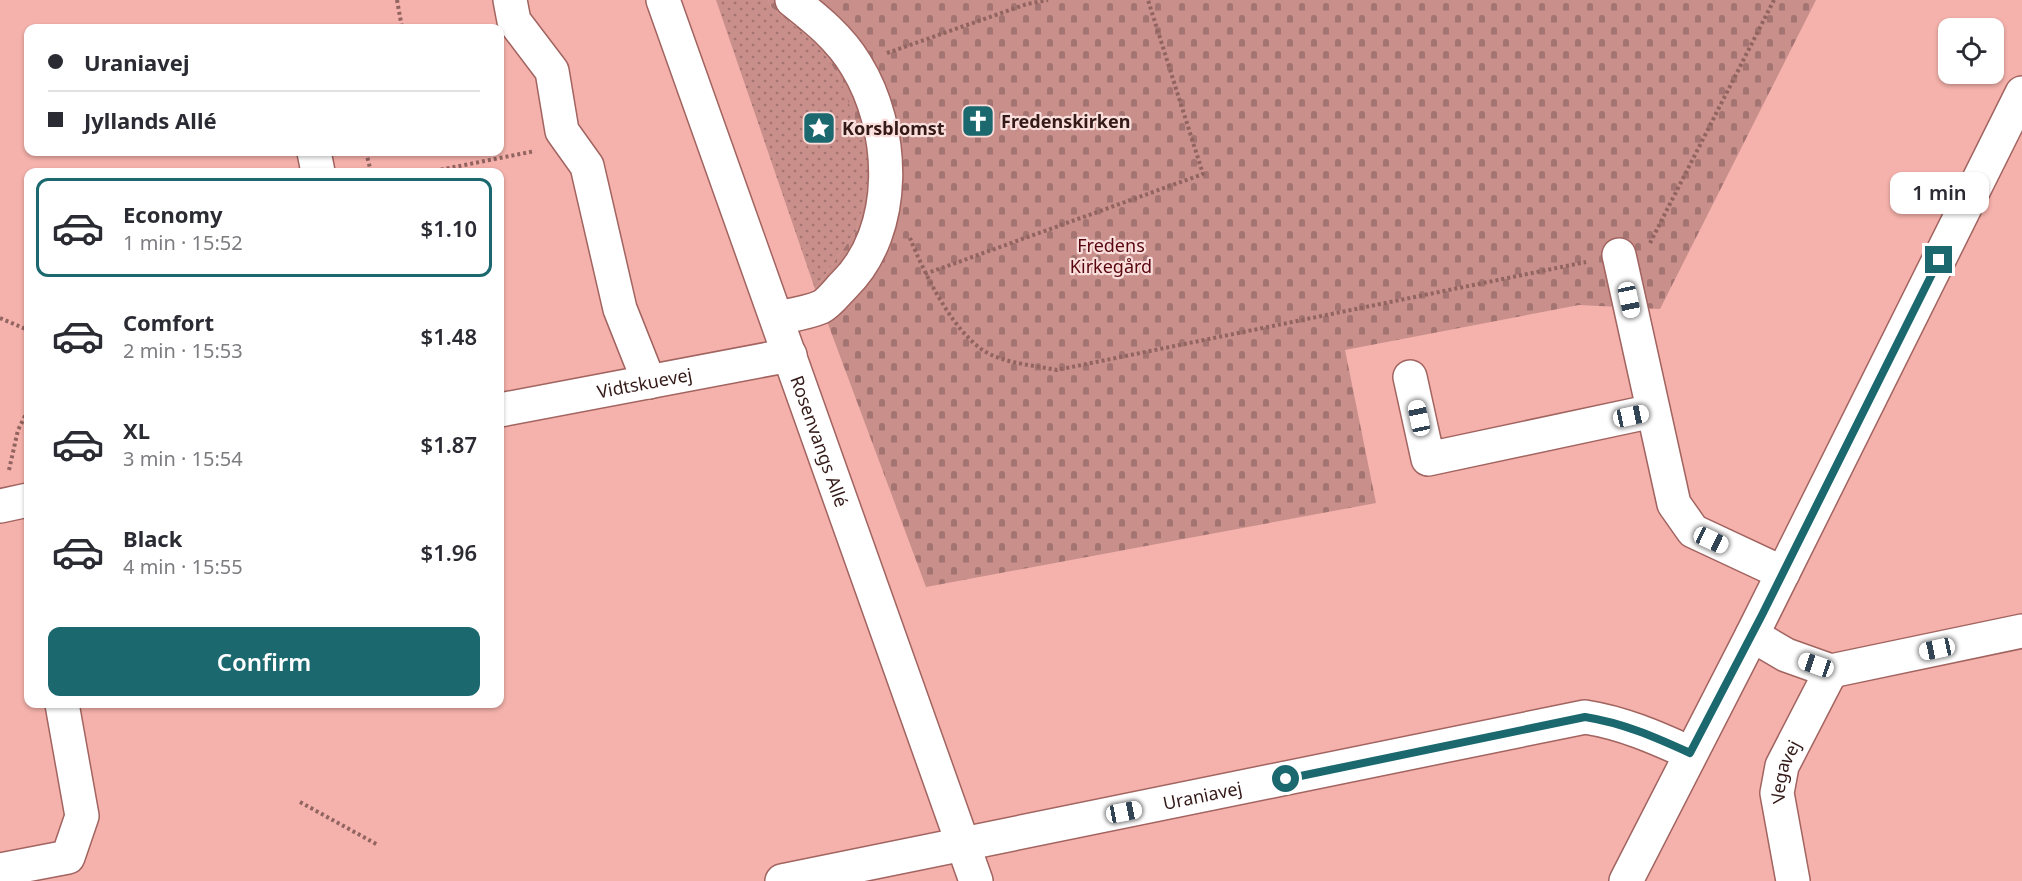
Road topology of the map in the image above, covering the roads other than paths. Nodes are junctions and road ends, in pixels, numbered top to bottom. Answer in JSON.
{"nodes":[{"id":1,"x":510,"y":0,"type":"edge"},
{"id":2,"x":663,"y":0,"type":"edge"},
{"id":3,"x":792,"y":0,"type":"edge"},
{"id":4,"x":2022,"y":93,"type":"edge"},
{"id":5,"x":1619,"y":255,"type":"road end"},
{"id":6,"x":777,"y":318,"type":"junction"},
{"id":7,"x":790,"y":355,"type":"junction"},
{"id":8,"x":1410,"y":376,"type":"dead end"},
{"id":9,"x":649,"y":382,"type":"junction"},
{"id":10,"x":504,"y":409,"type":"edge"},
{"id":11,"x":1653,"y":411,"type":"junction"},
{"id":12,"x":1783,"y":573,"type":"junction"},
{"id":13,"x":2022,"y":631,"type":"edge"},
{"id":14,"x":1752,"y":635,"type":"junction"},
{"id":15,"x":1832,"y":671,"type":"junction"},
{"id":16,"x":63,"y":708,"type":"edge"},
{"id":17,"x":1690,"y":753,"type":"junction"},
{"id":18,"x":963,"y":845,"type":"junction"},
{"id":19,"x":0,"y":870,"type":"edge"},
{"id":20,"x":782,"y":881,"type":"edge"},
{"id":21,"x":976,"y":881,"type":"edge"},
{"id":22,"x":1626,"y":881,"type":"edge"},
{"id":23,"x":1793,"y":881,"type":"edge"}],
"edges":[{"from":1,"to":9,"type":"street"},
{"from":2,"to":6,"type":"street","name":"Rosenvangs Allé"},
{"from":3,"to":6,"type":"street"},
{"from":4,"to":12,"type":"street"},
{"from":5,"to":11,"type":"street"},
{"from":6,"to":7,"type":"street","name":"Rosenvangs Allé"},
{"from":7,"to":9,"type":"street","name":"Vidtskuevej"},
{"from":7,"to":18,"type":"street","name":"Rosenvangs Allé"},
{"from":8,"to":11,"type":"street"},
{"from":9,"to":10,"type":"street","name":"Vidtskuevej"},
{"from":11,"to":12,"type":"street"},
{"from":12,"to":14,"type":"street"},
{"from":13,"to":15,"type":"street"},
{"from":14,"to":15,"type":"street"},
{"from":14,"to":17,"type":"street"},
{"from":15,"to":23,"type":"street","name":"Vegavej"},
{"from":16,"to":19,"type":"street"},
{"from":17,"to":18,"type":"street","name":"Uraniavej"},
{"from":17,"to":22,"type":"street"},
{"from":18,"to":20,"type":"street","name":"Uraniavej"},
{"from":18,"to":21,"type":"street","name":"Rosenvangs Allé"}]}
